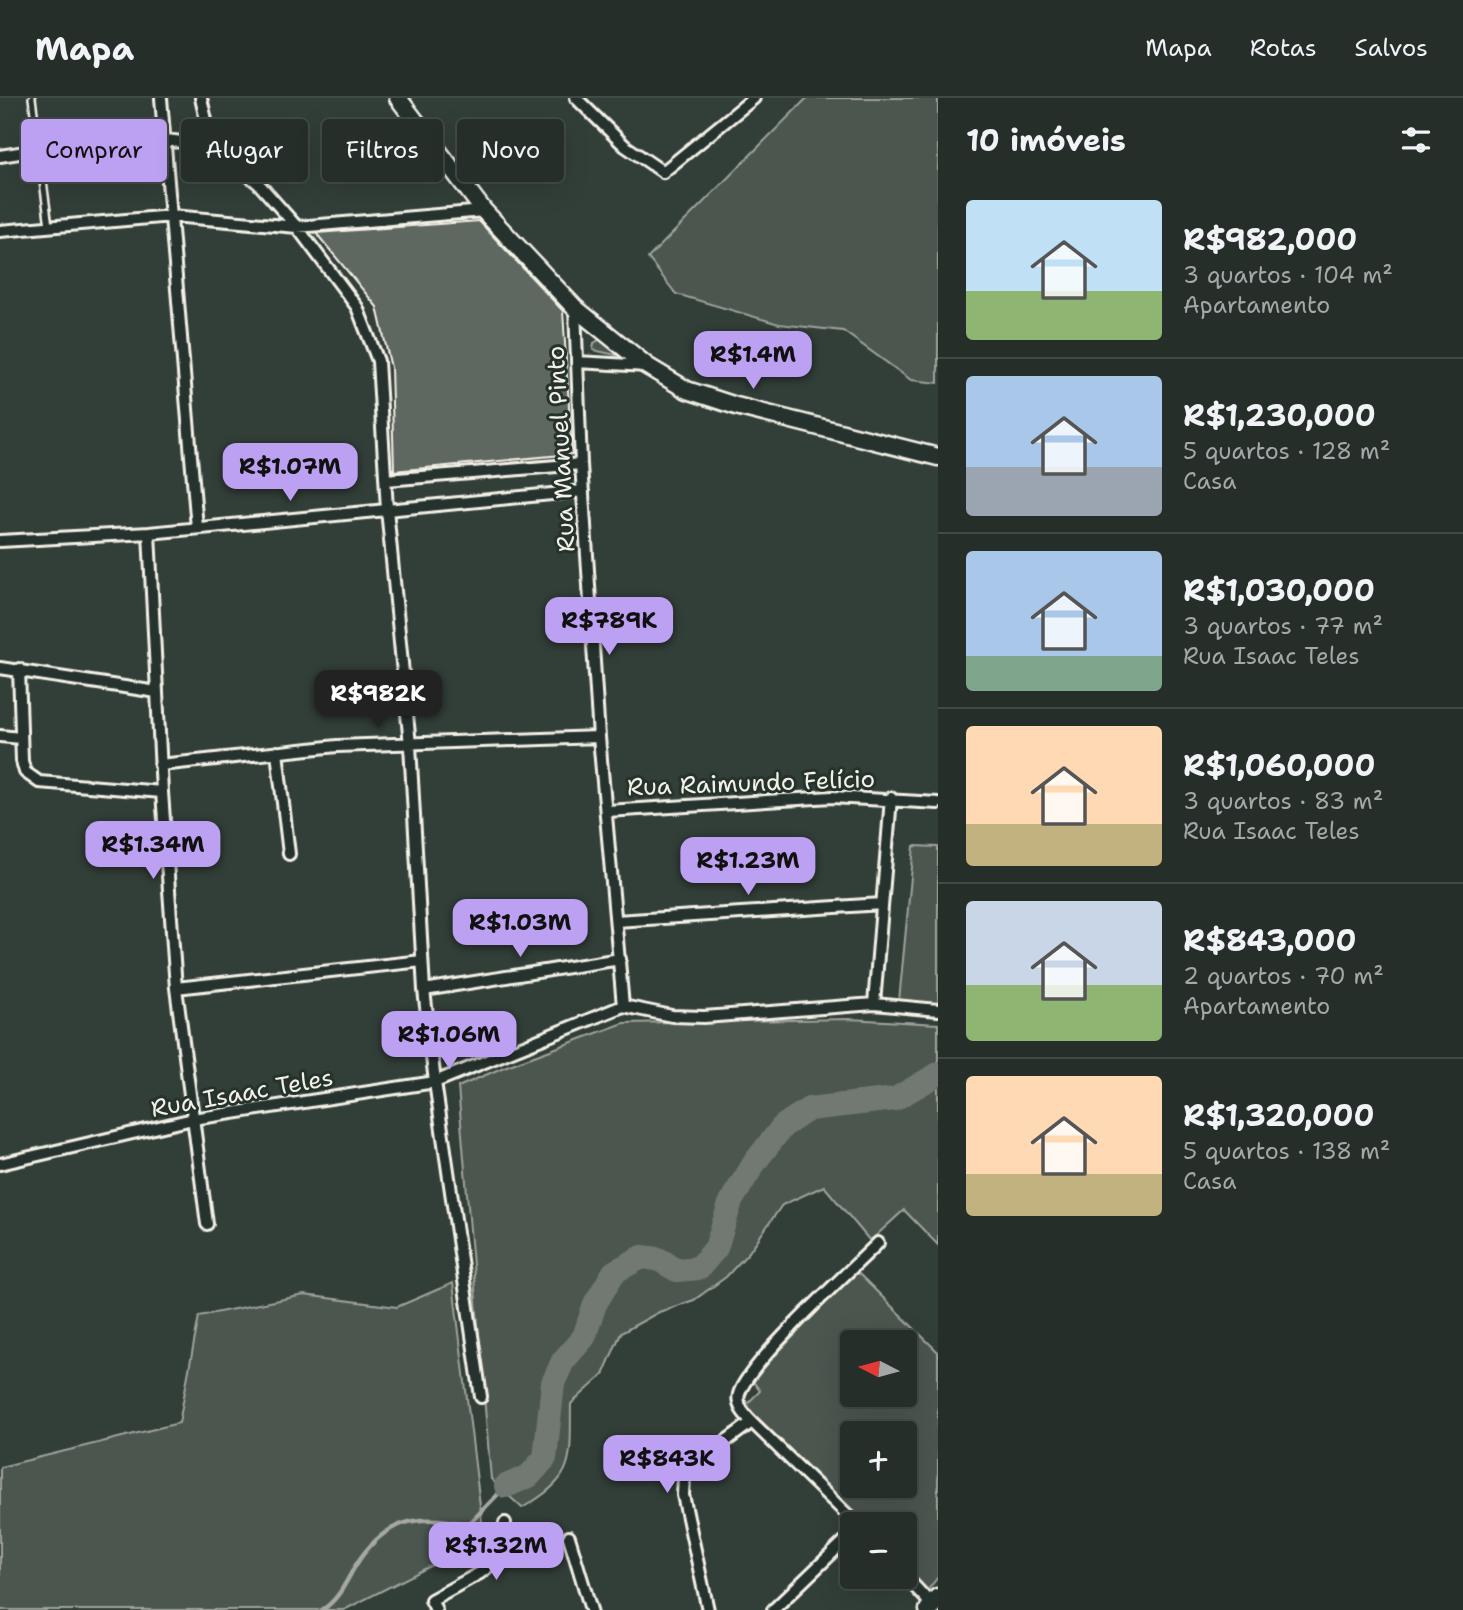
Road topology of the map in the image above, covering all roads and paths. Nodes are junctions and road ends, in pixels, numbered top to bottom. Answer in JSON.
{"nodes":[{"id":1,"x":32,"y":98,"type":"edge"},
{"id":2,"x":161,"y":98,"type":"edge"},
{"id":3,"x":201,"y":98,"type":"edge"},
{"id":4,"x":398,"y":98,"type":"edge"},
{"id":5,"x":576,"y":98,"type":"edge"},
{"id":6,"x":754,"y":98,"type":"edge"},
{"id":7,"x":34,"y":119,"type":"edge"},
{"id":8,"x":164,"y":119,"type":"edge"},
{"id":9,"x":206,"y":119,"type":"edge"},
{"id":10,"x":21,"y":153,"type":"edge"},
{"id":11,"x":167,"y":153,"type":"edge"},
{"id":12,"x":0,"y":156,"type":"edge"},
{"id":13,"x":43,"y":182,"type":"edge"},
{"id":14,"x":257,"y":182,"type":"edge"},
{"id":15,"x":484,"y":211,"type":"junction"},
{"id":16,"x":172,"y":216,"type":"junction"},
{"id":17,"x":49,"y":226,"type":"junction"},
{"id":18,"x":297,"y":227,"type":"junction"},
{"id":19,"x":0,"y":231,"type":"edge"},
{"id":20,"x":575,"y":309,"type":"junction"},
{"id":21,"x":577,"y":362,"type":"junction"},
{"id":22,"x":647,"y":366,"type":"junction"},
{"id":23,"x":938,"y":457,"type":"edge"},
{"id":24,"x":581,"y":464,"type":"junction"},
{"id":25,"x":386,"y":480,"type":"junction"},
{"id":26,"x":583,"y":491,"type":"junction"},
{"id":27,"x":387,"y":509,"type":"junction"},
{"id":28,"x":197,"y":528,"type":"junction"},
{"id":29,"x":149,"y":533,"type":"junction"},
{"id":30,"x":0,"y":541,"type":"edge"},
{"id":31,"x":0,"y":668,"type":"edge"},
{"id":32,"x":19,"y":670,"type":"junction"},
{"id":33,"x":158,"y":692,"type":"junction"},
{"id":34,"x":0,"y":736,"type":"edge"},
{"id":35,"x":599,"y":737,"type":"junction"},
{"id":36,"x":21,"y":738,"type":"junction"},
{"id":37,"x":410,"y":745,"type":"junction"},
{"id":38,"x":276,"y":752,"type":"junction"},
{"id":39,"x":160,"y":765,"type":"junction"},
{"id":40,"x":162,"y":792,"type":"junction"},
{"id":41,"x":891,"y":799,"type":"junction"},
{"id":42,"x":938,"y":803,"type":"edge"},
{"id":43,"x":607,"y":811,"type":"junction"},
{"id":44,"x":289,"y":854,"type":"dead end"},
{"id":45,"x":882,"y":904,"type":"junction"},
{"id":46,"x":616,"y":921,"type":"junction"},
{"id":47,"x":620,"y":958,"type":"junction"},
{"id":48,"x":422,"y":961,"type":"junction"},
{"id":49,"x":176,"y":988,"type":"junction"},
{"id":50,"x":424,"y":990,"type":"junction"},
{"id":51,"x":873,"y":1004,"type":"junction"},
{"id":52,"x":623,"y":1006,"type":"junction"},
{"id":53,"x":938,"y":1010,"type":"edge"},
{"id":54,"x":435,"y":1082,"type":"junction"},
{"id":55,"x":193,"y":1119,"type":"junction"},
{"id":56,"x":0,"y":1164,"type":"edge"},
{"id":57,"x":207,"y":1224,"type":"dead end"},
{"id":58,"x":878,"y":1243,"type":"dead end"},
{"id":59,"x":481,"y":1397,"type":"dead end"},
{"id":60,"x":751,"y":1422,"type":"junction"},
{"id":61,"x":845,"y":1512,"type":"edge"},
{"id":62,"x":505,"y":1523,"type":"dead end"},
{"id":63,"x":569,"y":1537,"type":"dead end"},
{"id":64,"x":840,"y":1546,"type":"edge"},
{"id":65,"x":917,"y":1588,"type":"edge"},
{"id":66,"x":933,"y":1604,"type":"edge"},
{"id":67,"x":433,"y":1605,"type":"edge"},
{"id":68,"x":591,"y":1610,"type":"edge"},
{"id":69,"x":708,"y":1610,"type":"edge"},
{"id":70,"x":774,"y":1610,"type":"edge"}],
"edges":[{"from":1,"to":7,"type":"lane"},
{"from":2,"to":8,"type":"street"},
{"from":3,"to":9,"type":"street"},
{"from":4,"to":15,"type":"street"},
{"from":5,"to":6,"type":"street"},
{"from":10,"to":12,"type":"street"},
{"from":11,"to":16,"type":"street"},
{"from":13,"to":17,"type":"lane"},
{"from":14,"to":18,"type":"street"},
{"from":15,"to":18,"type":"street"},
{"from":15,"to":20,"type":"street"},
{"from":16,"to":17,"type":"street"},
{"from":16,"to":18,"type":"street"},
{"from":16,"to":28,"type":"street"},
{"from":17,"to":19,"type":"street"},
{"from":18,"to":25,"type":"street"},
{"from":20,"to":21,"type":"street","name":"Rua Manuel Pinto"},
{"from":20,"to":22,"type":"street"},
{"from":21,"to":22,"type":"street"},
{"from":21,"to":24,"type":"street","name":"Rua Manuel Pinto"},
{"from":22,"to":23,"type":"street"},
{"from":24,"to":25,"type":"street"},
{"from":24,"to":26,"type":"street","name":"Rua Manuel Pinto"},
{"from":25,"to":27,"type":"street"},
{"from":26,"to":27,"type":"street"},
{"from":26,"to":35,"type":"street","name":"Rua Manuel Pinto"},
{"from":27,"to":28,"type":"street"},
{"from":27,"to":37,"type":"street"},
{"from":28,"to":29,"type":"street"},
{"from":29,"to":30,"type":"street"},
{"from":29,"to":33,"type":"street"},
{"from":31,"to":32,"type":"street"},
{"from":32,"to":33,"type":"street"},
{"from":32,"to":36,"type":"street"},
{"from":33,"to":39,"type":"street"},
{"from":34,"to":36,"type":"street"},
{"from":35,"to":37,"type":"street"},
{"from":35,"to":43,"type":"street","name":"Rua Manuel Pinto"},
{"from":36,"to":40,"type":"street"},
{"from":37,"to":38,"type":"street"},
{"from":37,"to":48,"type":"street"},
{"from":38,"to":39,"type":"street"},
{"from":38,"to":44,"type":"street"},
{"from":39,"to":40,"type":"street"},
{"from":40,"to":49,"type":"street"},
{"from":41,"to":42,"type":"street","name":"Rua Raimundo Felício"},
{"from":41,"to":43,"type":"street","name":"Rua Raimundo Felício"},
{"from":41,"to":45,"type":"street"},
{"from":43,"to":46,"type":"street","name":"Rua Manuel Pinto"},
{"from":45,"to":46,"type":"street"},
{"from":45,"to":51,"type":"street"},
{"from":46,"to":47,"type":"street","name":"Rua Manuel Pinto"},
{"from":47,"to":50,"type":"street"},
{"from":47,"to":52,"type":"street","name":"Rua Manuel Pinto"},
{"from":48,"to":49,"type":"street"},
{"from":48,"to":50,"type":"street"},
{"from":49,"to":55,"type":"street"},
{"from":50,"to":54,"type":"street"},
{"from":51,"to":52,"type":"street"},
{"from":51,"to":53,"type":"street"},
{"from":52,"to":54,"type":"street","name":"Rua Isaac Teles"},
{"from":54,"to":55,"type":"street","name":"Rua Isaac Teles"},
{"from":54,"to":59,"type":"street"},
{"from":55,"to":56,"type":"street","name":"Rua Isaac Teles"},
{"from":55,"to":57,"type":"street"},
{"from":58,"to":60,"type":"street"},
{"from":60,"to":61,"type":"street"},
{"from":60,"to":69,"type":"street"},
{"from":62,"to":67,"type":"street"},
{"from":63,"to":68,"type":"street"},
{"from":64,"to":70,"type":"street"},
{"from":65,"to":66,"type":"street"}]}
